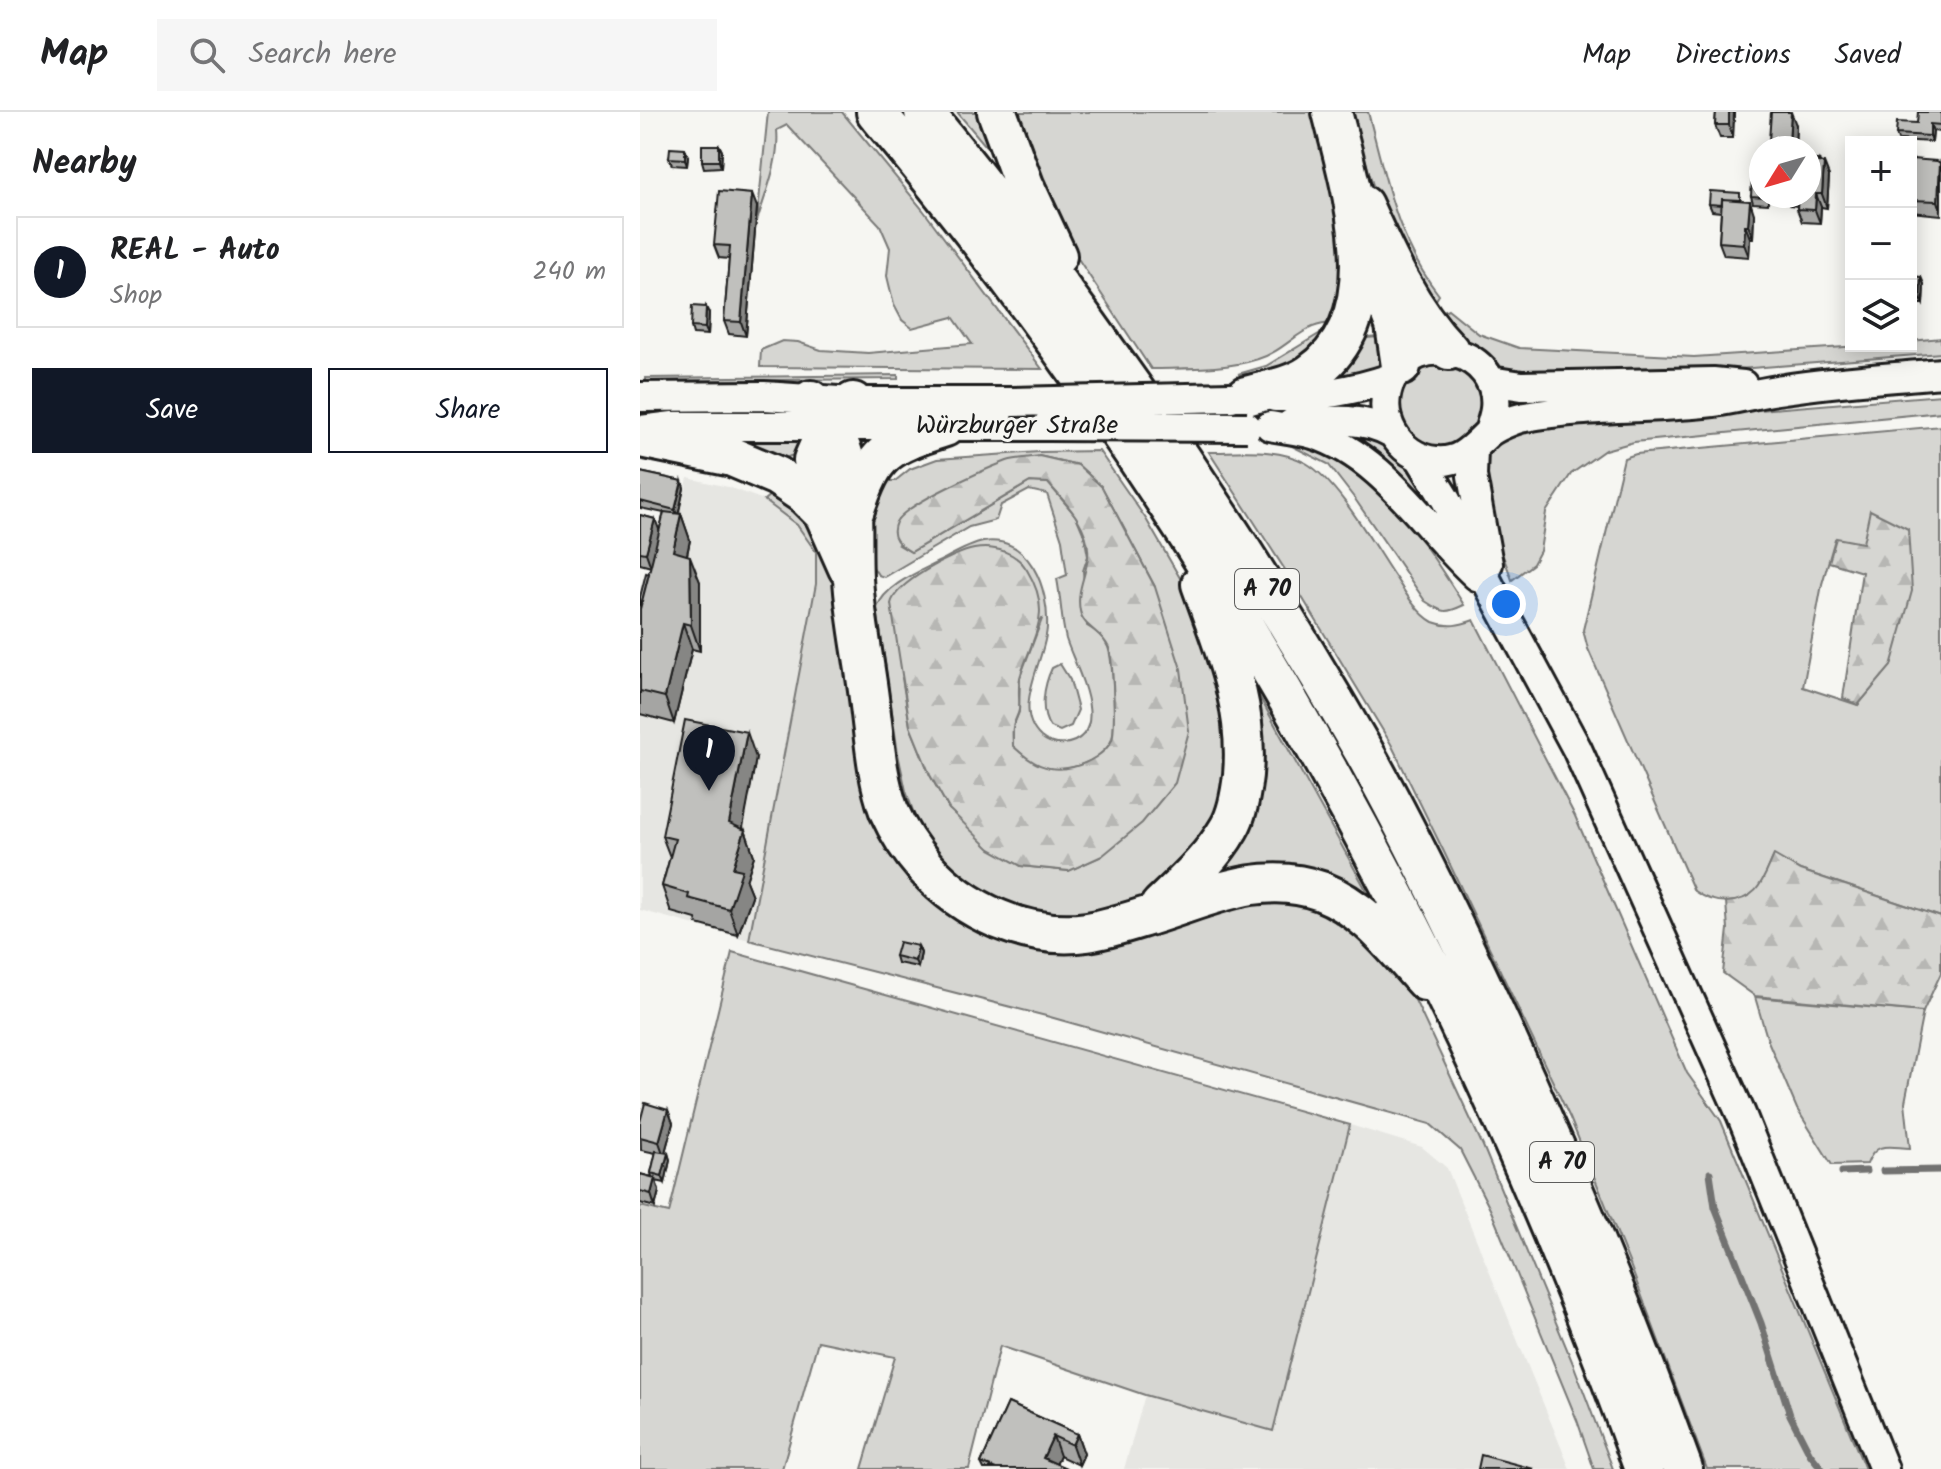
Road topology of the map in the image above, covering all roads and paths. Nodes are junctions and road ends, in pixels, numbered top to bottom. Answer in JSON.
{"nodes":[{"id":1,"x":876,"y":112,"type":"edge"},
{"id":2,"x":924,"y":112,"type":"edge"},
{"id":3,"x":997,"y":112,"type":"edge"},
{"id":4,"x":1332,"y":112,"type":"edge"},
{"id":5,"x":1347,"y":170,"type":"junction"},
{"id":6,"x":1358,"y":235,"type":"junction"},
{"id":7,"x":1091,"y":327,"type":"junction"},
{"id":8,"x":1449,"y":350,"type":"junction"},
{"id":9,"x":1396,"y":372,"type":"junction"},
{"id":10,"x":1941,"y":373,"type":"edge"},
{"id":11,"x":1490,"y":381,"type":"junction"},
{"id":12,"x":1784,"y":389,"type":"junction"},
{"id":13,"x":640,"y":397,"type":"edge"},
{"id":14,"x":831,"y":410,"type":"junction"},
{"id":15,"x":1248,"y":412,"type":"junction"},
{"id":16,"x":1018,"y":414,"type":"junction"},
{"id":17,"x":945,"y":427,"type":"junction"},
{"id":18,"x":640,"y":430,"type":"edge"},
{"id":19,"x":1392,"y":433,"type":"junction"},
{"id":20,"x":640,"y":438,"type":"edge"},
{"id":21,"x":1481,"y":441,"type":"junction"},
{"id":22,"x":1420,"y":458,"type":"junction"},
{"id":23,"x":839,"y":513,"type":"junction"},
{"id":24,"x":1177,"y":517,"type":"junction"},
{"id":25,"x":1491,"y":589,"type":"junction"},
{"id":26,"x":1151,"y":915,"type":"junction"},
{"id":27,"x":1456,"y":1015,"type":"junction"},
{"id":28,"x":1644,"y":1469,"type":"edge"},
{"id":29,"x":1683,"y":1469,"type":"edge"},
{"id":30,"x":1884,"y":1469,"type":"edge"}],
"edges":[{"from":1,"to":24,"type":"highway","number":"A 70"},
{"from":2,"to":7,"type":"highway","number":"A 70"},
{"from":3,"to":7,"type":"highway"},
{"from":4,"to":5,"type":"highway"},
{"from":5,"to":6,"type":"highway"},
{"from":5,"to":8,"type":"highway"},
{"from":6,"to":9,"type":"highway"},
{"from":6,"to":15,"type":"highway"},
{"from":7,"to":29,"type":"highway","number":"A 70"},
{"from":8,"to":9,"type":"main road"},
{"from":8,"to":11,"type":"main road"},
{"from":9,"to":15,"type":"main road","name":"Würzburger Straße"},
{"from":9,"to":19,"type":"main road"},
{"from":10,"to":12,"type":"main road"},
{"from":11,"to":12,"type":"main road"},
{"from":11,"to":21,"type":"main road"},
{"from":12,"to":21,"type":"main road"},
{"from":13,"to":14,"type":"main road","name":"Würzburger Straße"},
{"from":14,"to":16,"type":"main road","name":"Würzburger Straße"},
{"from":14,"to":17,"type":"main road","name":"Würzburger Straße"},
{"from":14,"to":18,"type":"main road","name":"Würzburger Straße"},
{"from":14,"to":23,"type":"highway"},
{"from":15,"to":16,"type":"main road","name":"Würzburger Straße","bridge":true},
{"from":15,"to":19,"type":"main road","name":"Würzburger Straße"},
{"from":15,"to":25,"type":"main road"},
{"from":16,"to":17,"type":"main road","name":"Würzburger Straße"},
{"from":17,"to":23,"type":"highway"},
{"from":19,"to":22,"type":"main road"},
{"from":20,"to":23,"type":"highway"},
{"from":21,"to":22,"type":"main road"},
{"from":21,"to":25,"type":"main road"},
{"from":22,"to":25,"type":"main road"},
{"from":23,"to":26,"type":"highway"},
{"from":24,"to":26,"type":"highway"},
{"from":24,"to":27,"type":"highway","number":"A 70"},
{"from":25,"to":30,"type":"main road"},
{"from":26,"to":27,"type":"highway","number":"A 70"},
{"from":27,"to":28,"type":"highway","number":"A 70"}]}
